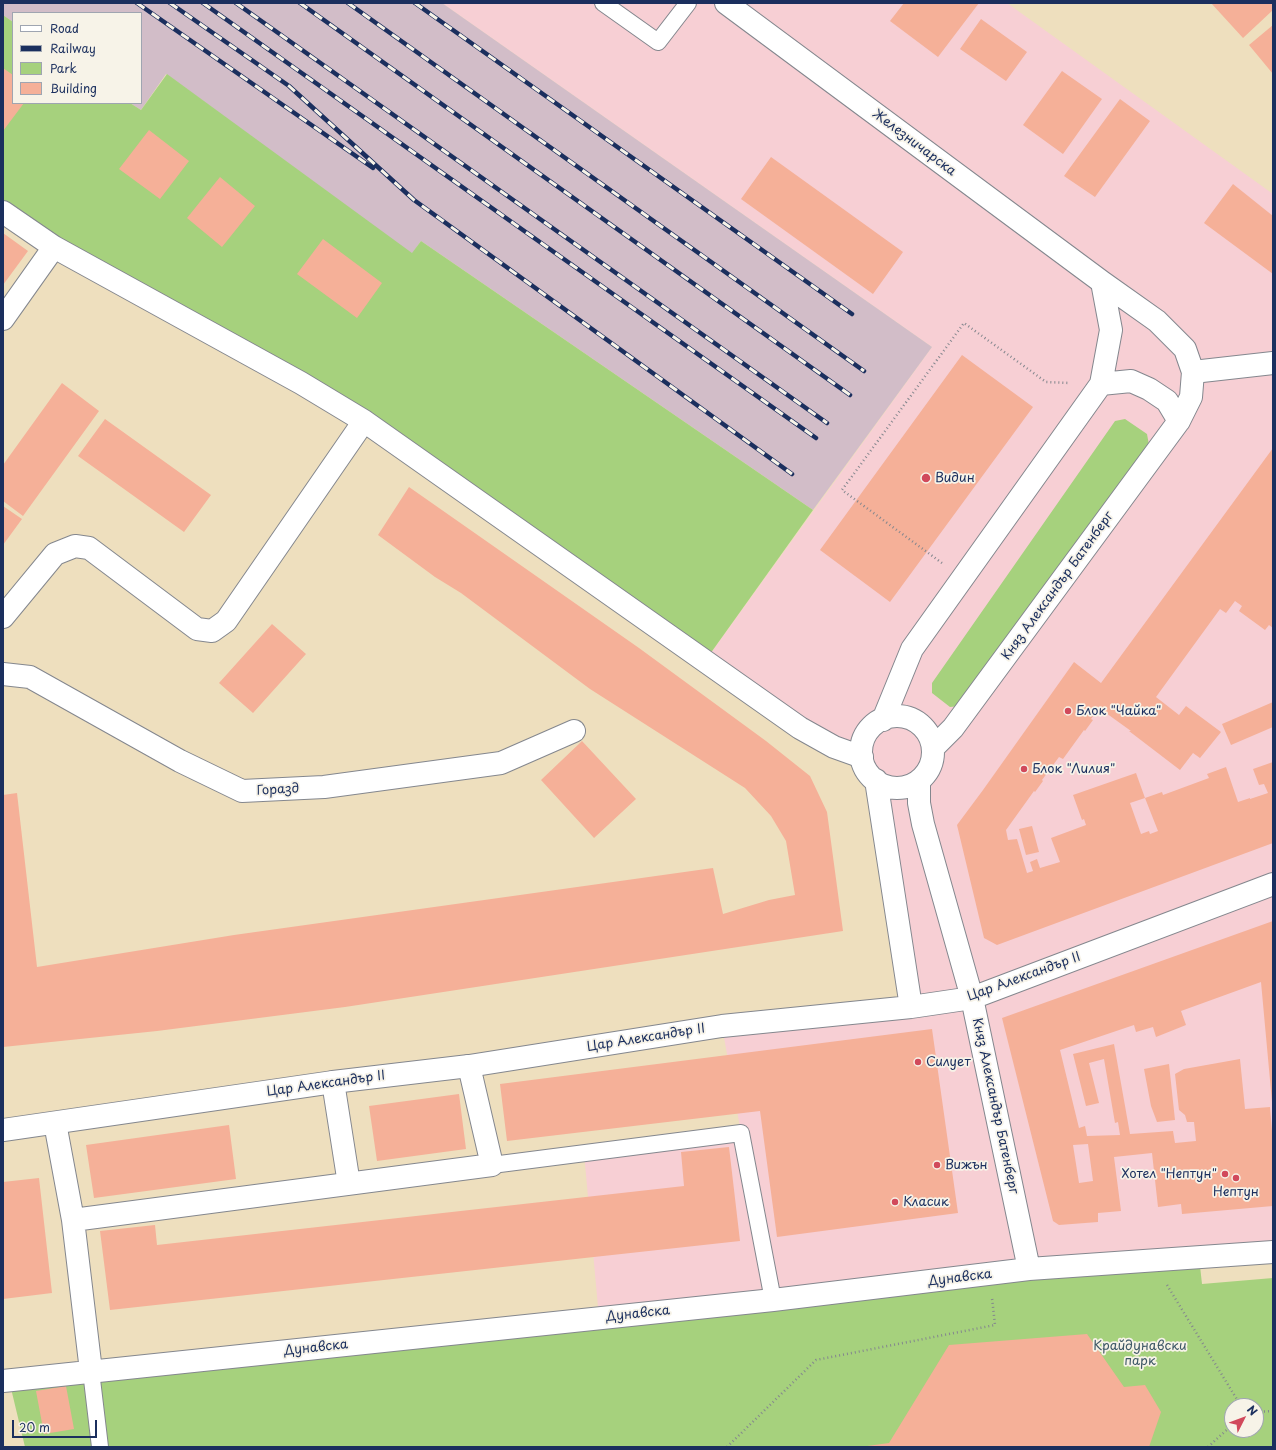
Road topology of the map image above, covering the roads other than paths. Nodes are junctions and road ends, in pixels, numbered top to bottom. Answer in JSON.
{"nodes":[{"id":1,"x":603,"y":3,"type":"edge"},
{"id":2,"x":688,"y":3,"type":"edge"},
{"id":3,"x":726,"y":3,"type":"edge"},
{"id":4,"x":3,"y":212,"type":"edge"},
{"id":5,"x":54,"y":247,"type":"junction"},
{"id":6,"x":1102,"y":282,"type":"junction"},
{"id":7,"x":3,"y":319,"type":"edge"},
{"id":8,"x":1273,"y":363,"type":"edge"},
{"id":9,"x":1193,"y":372,"type":"junction"},
{"id":10,"x":1101,"y":384,"type":"junction"},
{"id":11,"x":1179,"y":420,"type":"junction"},
{"id":12,"x":364,"y":421,"type":"junction"},
{"id":13,"x":3,"y":617,"type":"edge"},
{"id":14,"x":3,"y":674,"type":"edge"},
{"id":15,"x":883,"y":720,"type":"junction"},
{"id":16,"x":574,"y":731,"type":"dead end"},
{"id":17,"x":933,"y":748,"type":"junction"},
{"id":18,"x":862,"y":757,"type":"junction"},
{"id":19,"x":876,"y":780,"type":"junction"},
{"id":20,"x":919,"y":781,"type":"junction"},
{"id":21,"x":1273,"y":884,"type":"edge"},
{"id":22,"x":972,"y":998,"type":"junction"},
{"id":23,"x":911,"y":1007,"type":"junction"},
{"id":24,"x":469,"y":1066,"type":"junction"},
{"id":25,"x":333,"y":1082,"type":"junction"},
{"id":26,"x":55,"y":1123,"type":"junction"},
{"id":27,"x":3,"y":1130,"type":"edge"},
{"id":28,"x":492,"y":1166,"type":"junction"},
{"id":29,"x":349,"y":1184,"type":"junction"},
{"id":30,"x":73,"y":1220,"type":"junction"},
{"id":31,"x":1273,"y":1252,"type":"edge"},
{"id":32,"x":1029,"y":1269,"type":"junction"},
{"id":33,"x":773,"y":1300,"type":"junction"},
{"id":34,"x":91,"y":1371,"type":"junction"},
{"id":35,"x":3,"y":1381,"type":"edge"},
{"id":36,"x":100,"y":1447,"type":"edge"}],
"edges":[{"from":1,"to":2,"type":"lane"},
{"from":3,"to":6,"type":"street","name":"Железничарска"},
{"from":4,"to":5,"type":"street"},
{"from":5,"to":7,"type":"street"},
{"from":5,"to":12,"type":"street"},
{"from":6,"to":9,"type":"street","name":"Княз Александър Батенберг"},
{"from":6,"to":10,"type":"street"},
{"from":8,"to":9,"type":"street"},
{"from":9,"to":11,"type":"street","name":"Княз Александър Батенберг"},
{"from":10,"to":11,"type":"street"},
{"from":10,"to":15,"type":"street"},
{"from":11,"to":17,"type":"street","name":"Княз Александър Батенберг"},
{"from":12,"to":13,"type":"street"},
{"from":12,"to":18,"type":"street"},
{"from":14,"to":16,"type":"street","name":"Горазд"},
{"from":15,"to":17,"type":"street"},
{"from":15,"to":18,"type":"street"},
{"from":17,"to":20,"type":"street"},
{"from":18,"to":19,"type":"street"},
{"from":19,"to":20,"type":"street"},
{"from":19,"to":23,"type":"street"},
{"from":20,"to":22,"type":"street","name":"Княз Александър Батенберг"},
{"from":21,"to":22,"type":"street","name":"Цар Александър II"},
{"from":22,"to":23,"type":"street","name":"Цар Александър II"},
{"from":22,"to":32,"type":"street","name":"Княз Александър Батенберг"},
{"from":23,"to":24,"type":"street","name":"Цар Александър II"},
{"from":24,"to":25,"type":"street","name":"Цар Александър II"},
{"from":24,"to":28,"type":"street"},
{"from":25,"to":26,"type":"street","name":"Цар Александър II"},
{"from":25,"to":29,"type":"street"},
{"from":26,"to":27,"type":"street","name":"Цар Александър II"},
{"from":26,"to":30,"type":"street"},
{"from":28,"to":29,"type":"street"},
{"from":28,"to":33,"type":"lane"},
{"from":29,"to":30,"type":"street"},
{"from":30,"to":34,"type":"street"},
{"from":31,"to":32,"type":"street","name":"Дунавска"},
{"from":32,"to":33,"type":"street","name":"Дунавска"},
{"from":33,"to":34,"type":"street","name":"Дунавска"},
{"from":34,"to":35,"type":"street","name":"Дунавска"},
{"from":34,"to":36,"type":"lane"}]}
